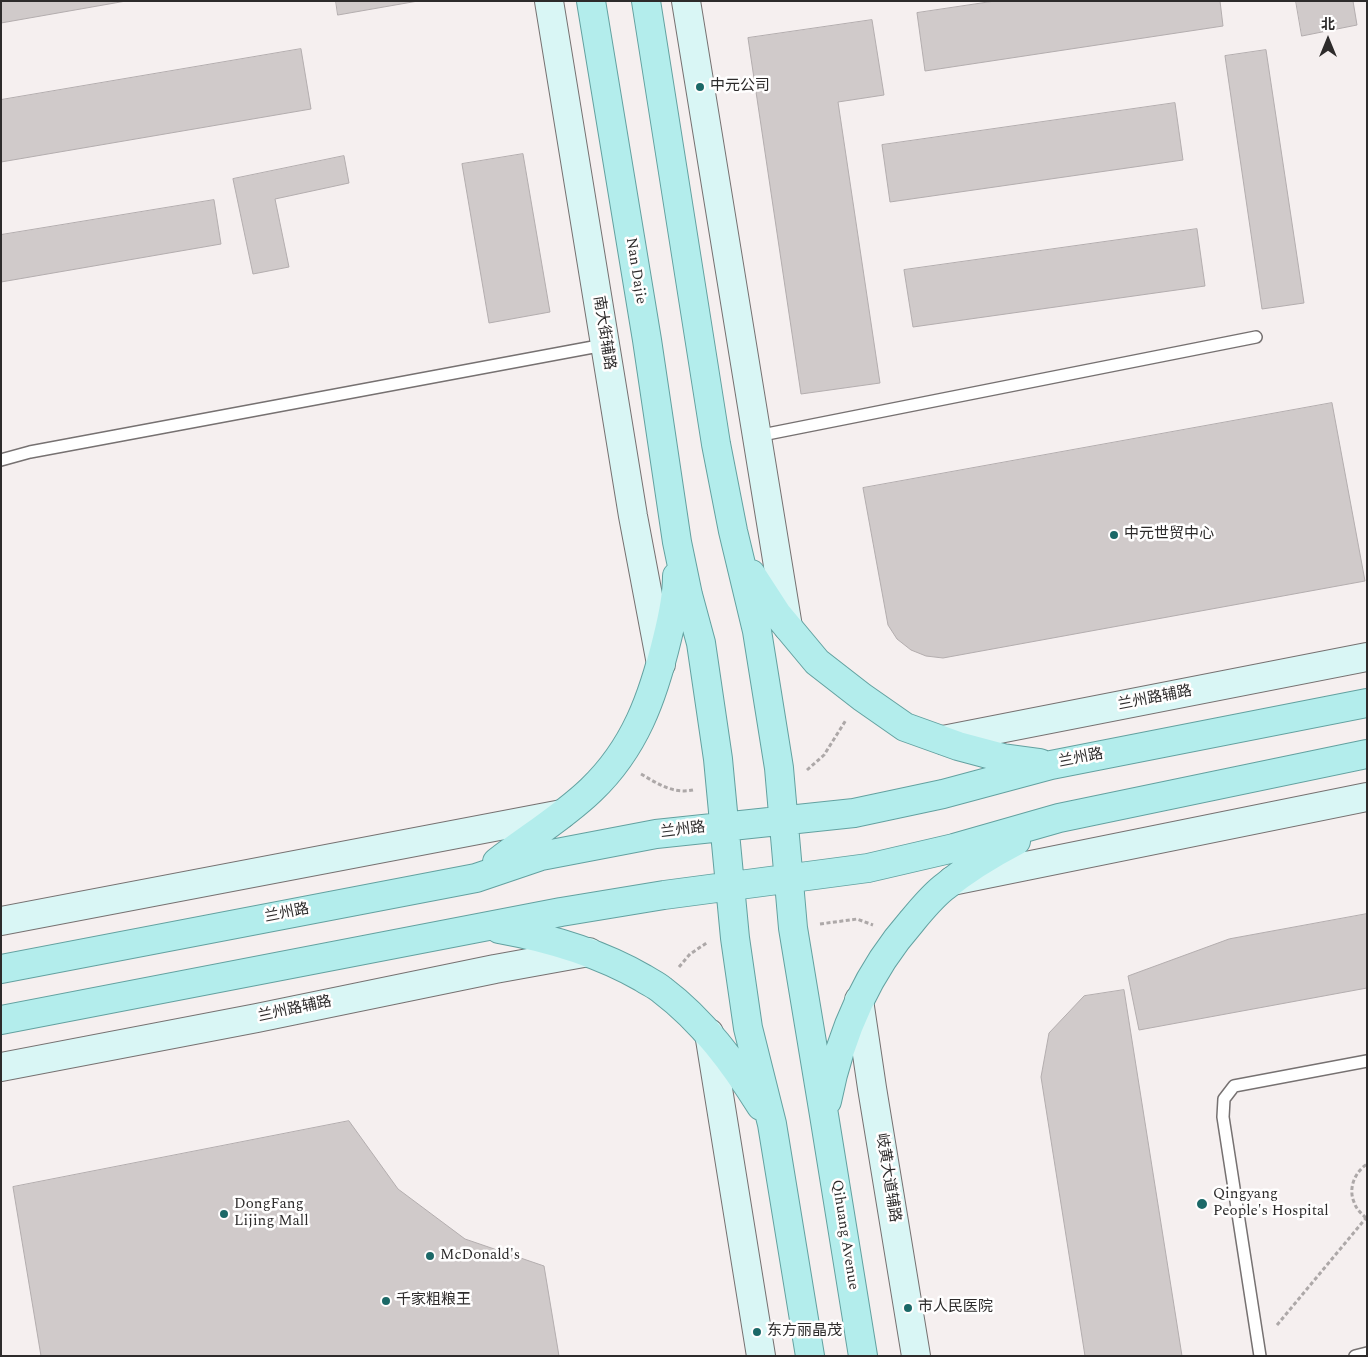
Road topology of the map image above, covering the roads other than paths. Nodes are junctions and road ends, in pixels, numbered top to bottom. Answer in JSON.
{"nodes":[{"id":1,"x":549,"y":1,"type":"edge"},
{"id":2,"x":591,"y":1,"type":"edge"},
{"id":3,"x":646,"y":1,"type":"edge"},
{"id":4,"x":686,"y":1,"type":"edge"},
{"id":5,"x":1256,"y":336,"type":"dead end"},
{"id":6,"x":604,"y":345,"type":"junction"},
{"id":7,"x":757,"y":436,"type":"junction"},
{"id":8,"x":1,"y":460,"type":"edge"},
{"id":9,"x":733,"y":532,"type":"junction"},
{"id":10,"x":677,"y":542,"type":"junction"},
{"id":11,"x":788,"y":627,"type":"junction"},
{"id":12,"x":1367,"y":658,"type":"edge"},
{"id":13,"x":661,"y":664,"type":"junction"},
{"id":14,"x":1367,"y":704,"type":"edge"},
{"id":15,"x":943,"y":740,"type":"junction"},
{"id":16,"x":1367,"y":754,"type":"edge"},
{"id":17,"x":1051,"y":765,"type":"junction"},
{"id":18,"x":1367,"y":797,"type":"edge"},
{"id":19,"x":562,"y":814,"type":"junction"},
{"id":20,"x":1059,"y":818,"type":"junction"},
{"id":21,"x":783,"y":820,"type":"junction"},
{"id":22,"x":725,"y":826,"type":"junction"},
{"id":23,"x":476,"y":878,"type":"junction"},
{"id":24,"x":788,"y":878,"type":"junction"},
{"id":25,"x":952,"y":882,"type":"junction"},
{"id":26,"x":730,"y":886,"type":"junction"},
{"id":27,"x":1,"y":921,"type":"edge"},
{"id":28,"x":482,"y":926,"type":"junction"},
{"id":29,"x":589,"y":952,"type":"junction"},
{"id":30,"x":1,"y":969,"type":"edge"},
{"id":31,"x":859,"y":1000,"type":"junction"},
{"id":32,"x":1,"y":1020,"type":"edge"},
{"id":33,"x":709,"y":1033,"type":"junction"},
{"id":34,"x":1367,"y":1061,"type":"edge"},
{"id":35,"x":1,"y":1067,"type":"edge"},
{"id":36,"x":824,"y":1115,"type":"junction"},
{"id":37,"x":772,"y":1124,"type":"junction"},
{"id":38,"x":1259,"y":1351,"type":"edge"},
{"id":39,"x":1367,"y":1353,"type":"edge"},
{"id":40,"x":760,"y":1356,"type":"edge"},
{"id":41,"x":810,"y":1356,"type":"edge"},
{"id":42,"x":863,"y":1356,"type":"edge"},
{"id":43,"x":916,"y":1356,"type":"edge"},
{"id":44,"x":1355,"y":1356,"type":"edge"}],
"edges":[{"from":1,"to":6,"type":"street","name":"南大街辅路"},
{"from":2,"to":10,"type":"main road","name":"Nan Dajie"},
{"from":3,"to":9,"type":"main road"},
{"from":4,"to":7,"type":"street"},
{"from":5,"to":7,"type":"lane"},
{"from":6,"to":8,"type":"lane"},
{"from":6,"to":13,"type":"street","name":"南大街辅路"},
{"from":7,"to":11,"type":"street"},
{"from":9,"to":11,"type":"main road"},
{"from":9,"to":21,"type":"main road","name":"Qihuang Avenue"},
{"from":10,"to":13,"type":"main road"},
{"from":10,"to":22,"type":"main road"},
{"from":11,"to":15,"type":"main road"},
{"from":12,"to":15,"type":"street","name":"兰州路辅路"},
{"from":13,"to":19,"type":"main road"},
{"from":14,"to":17,"type":"main road","name":"兰州路"},
{"from":15,"to":17,"type":"main road"},
{"from":16,"to":20,"type":"main road"},
{"from":17,"to":21,"type":"main road","name":"兰州路"},
{"from":18,"to":25,"type":"street"},
{"from":19,"to":23,"type":"main road"},
{"from":19,"to":27,"type":"street"},
{"from":20,"to":24,"type":"main road"},
{"from":20,"to":25,"type":"main road"},
{"from":21,"to":22,"type":"main road","name":"兰州路"},
{"from":21,"to":24,"type":"main road","name":"Qihuang Avenue"},
{"from":22,"to":23,"type":"main road","name":"兰州路"},
{"from":22,"to":26,"type":"main road"},
{"from":23,"to":30,"type":"main road","name":"兰州路"},
{"from":24,"to":26,"type":"main road"},
{"from":24,"to":36,"type":"main road","name":"Qihuang Avenue"},
{"from":25,"to":31,"type":"main road"},
{"from":26,"to":28,"type":"main road"},
{"from":26,"to":37,"type":"main road"},
{"from":28,"to":29,"type":"main road"},
{"from":28,"to":32,"type":"main road"},
{"from":29,"to":33,"type":"main road"},
{"from":29,"to":35,"type":"street","name":"兰州路辅路"},
{"from":31,"to":36,"type":"main road"},
{"from":31,"to":43,"type":"street","name":"岐黄大道辅路"},
{"from":33,"to":37,"type":"main road"},
{"from":33,"to":40,"type":"street"},
{"from":34,"to":38,"type":"lane"},
{"from":36,"to":42,"type":"main road","name":"Qihuang Avenue"},
{"from":37,"to":41,"type":"main road"},
{"from":39,"to":44,"type":"lane"}]}
